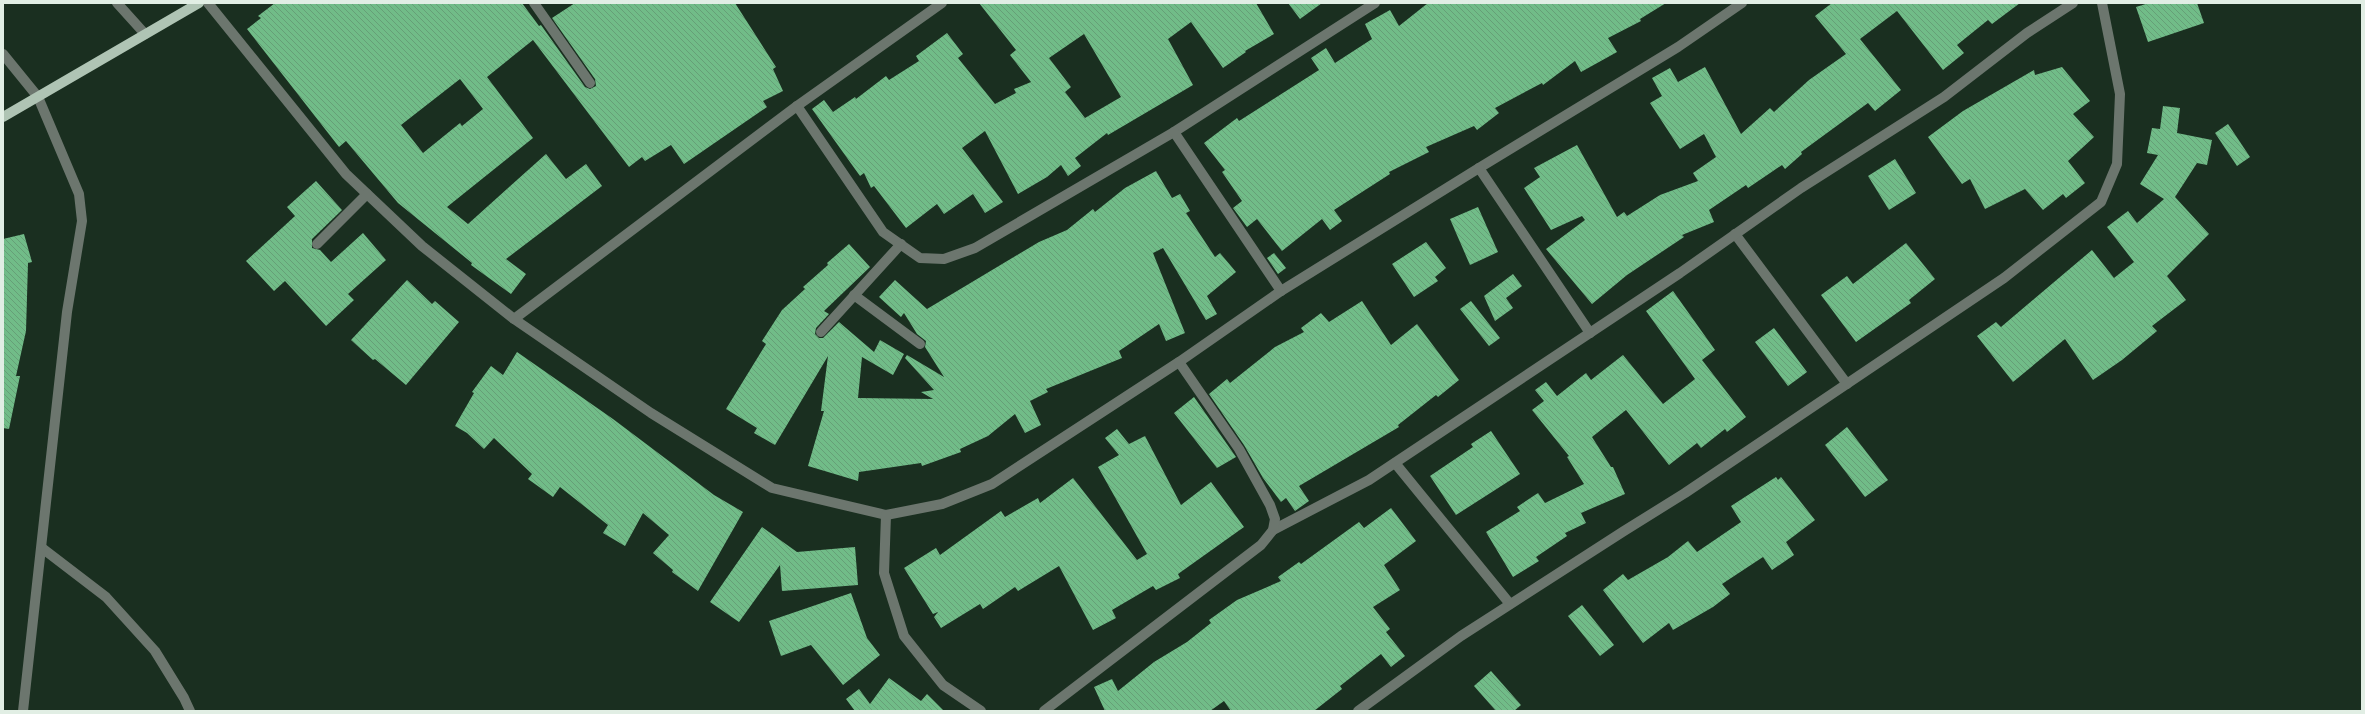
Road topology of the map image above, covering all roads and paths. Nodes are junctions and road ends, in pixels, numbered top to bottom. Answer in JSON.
{"nodes":[{"id":1,"x":117,"y":3,"type":"edge"},
{"id":2,"x":199,"y":3,"type":"edge"},
{"id":3,"x":208,"y":3,"type":"edge"},
{"id":4,"x":534,"y":3,"type":"edge"},
{"id":5,"x":942,"y":3,"type":"edge"},
{"id":6,"x":1375,"y":3,"type":"edge"},
{"id":7,"x":1742,"y":3,"type":"edge"},
{"id":8,"x":2073,"y":3,"type":"edge"},
{"id":9,"x":2102,"y":3,"type":"edge"},
{"id":10,"x":145,"y":34,"type":"junction"},
{"id":11,"x":3,"y":54,"type":"edge"},
{"id":12,"x":590,"y":83,"type":"dead end"},
{"id":13,"x":38,"y":97,"type":"junction"},
{"id":14,"x":798,"y":106,"type":"junction"},
{"id":15,"x":3,"y":117,"type":"edge"},
{"id":16,"x":1174,"y":132,"type":"junction"},
{"id":17,"x":1479,"y":168,"type":"junction"},
{"id":18,"x":367,"y":194,"type":"junction"},
{"id":19,"x":1735,"y":234,"type":"junction"},
{"id":20,"x":317,"y":244,"type":"dead end"},
{"id":21,"x":901,"y":244,"type":"junction"},
{"id":22,"x":1281,"y":292,"type":"junction"},
{"id":23,"x":854,"y":295,"type":"junction"},
{"id":24,"x":514,"y":320,"type":"junction"},
{"id":25,"x":821,"y":332,"type":"dead end"},
{"id":26,"x":1590,"y":333,"type":"junction"},
{"id":27,"x":920,"y":344,"type":"dead end"},
{"id":28,"x":1179,"y":362,"type":"junction"},
{"id":29,"x":1847,"y":384,"type":"junction"},
{"id":30,"x":1395,"y":463,"type":"junction"},
{"id":31,"x":886,"y":515,"type":"junction"},
{"id":32,"x":1273,"y":530,"type":"junction"},
{"id":33,"x":42,"y":548,"type":"junction"},
{"id":34,"x":1510,"y":604,"type":"junction"},
{"id":35,"x":23,"y":711,"type":"edge"},
{"id":36,"x":190,"y":711,"type":"edge"},
{"id":37,"x":981,"y":711,"type":"edge"},
{"id":38,"x":1044,"y":711,"type":"edge"},
{"id":39,"x":1358,"y":711,"type":"edge"}],
"edges":[{"from":1,"to":10,"type":"street"},
{"from":2,"to":10,"type":"main road"},
{"from":3,"to":18,"type":"street"},
{"from":4,"to":12,"type":"street"},
{"from":5,"to":14,"type":"street"},
{"from":6,"to":16,"type":"street"},
{"from":7,"to":17,"type":"street"},
{"from":8,"to":19,"type":"street"},
{"from":9,"to":29,"type":"street"},
{"from":10,"to":13,"type":"main road"},
{"from":11,"to":13,"type":"street"},
{"from":13,"to":15,"type":"main road"},
{"from":13,"to":33,"type":"street"},
{"from":14,"to":21,"type":"street"},
{"from":14,"to":24,"type":"street"},
{"from":16,"to":21,"type":"street"},
{"from":16,"to":22,"type":"street"},
{"from":17,"to":22,"type":"street"},
{"from":17,"to":26,"type":"street"},
{"from":18,"to":20,"type":"street"},
{"from":18,"to":24,"type":"street"},
{"from":19,"to":26,"type":"street"},
{"from":19,"to":29,"type":"street"},
{"from":21,"to":23,"type":"street"},
{"from":22,"to":28,"type":"street"},
{"from":23,"to":25,"type":"street"},
{"from":23,"to":27,"type":"street"},
{"from":24,"to":31,"type":"street"},
{"from":26,"to":30,"type":"street"},
{"from":28,"to":31,"type":"street"},
{"from":28,"to":32,"type":"street"},
{"from":29,"to":34,"type":"street"},
{"from":30,"to":32,"type":"street"},
{"from":30,"to":34,"type":"street"},
{"from":31,"to":37,"type":"street"},
{"from":32,"to":38,"type":"street"},
{"from":33,"to":35,"type":"street"},
{"from":33,"to":36,"type":"street"},
{"from":34,"to":39,"type":"street"}]}
